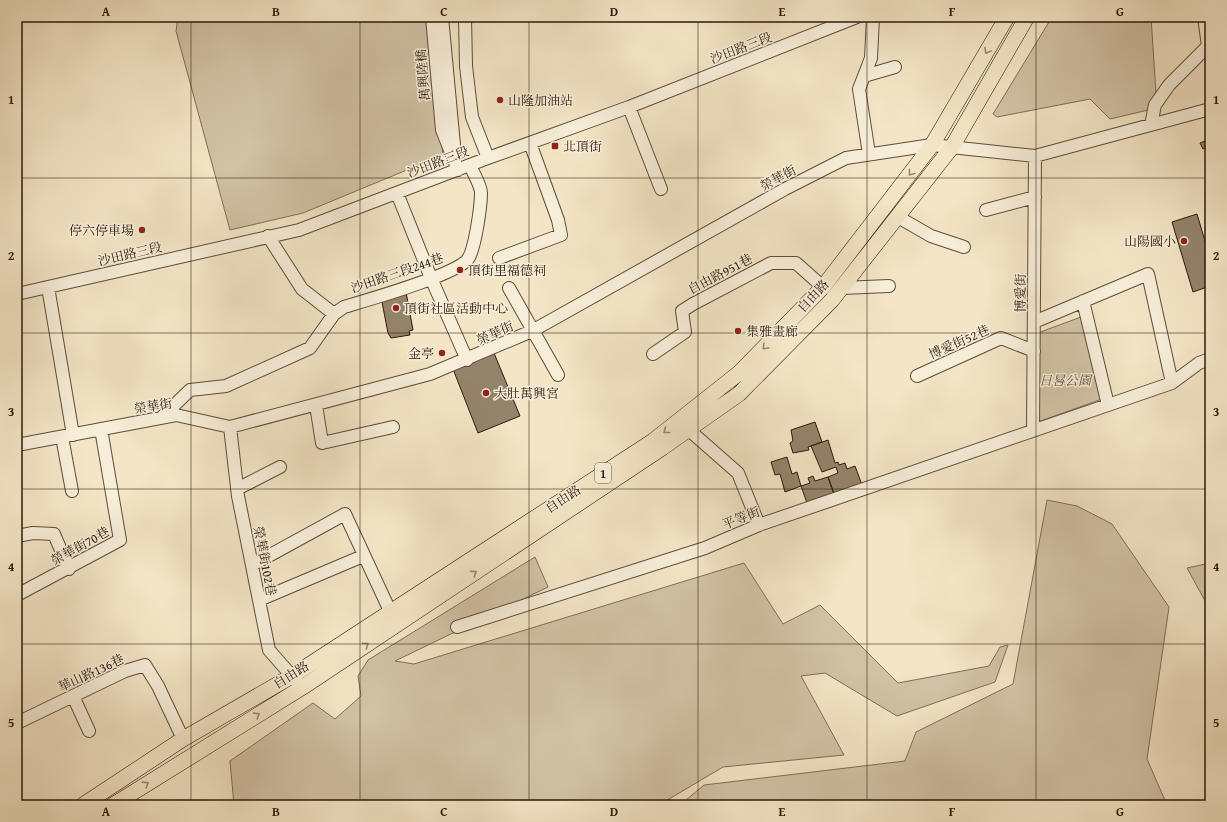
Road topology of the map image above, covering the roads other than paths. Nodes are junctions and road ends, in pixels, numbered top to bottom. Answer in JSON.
{"nodes":[{"id":1,"x":432,"y":17,"type":"edge"},
{"id":2,"x":442,"y":17,"type":"edge"},
{"id":3,"x":465,"y":17,"type":"edge"},
{"id":4,"x":858,"y":17,"type":"edge"},
{"id":5,"x":873,"y":17,"type":"edge"},
{"id":6,"x":1007,"y":17,"type":"edge"},
{"id":7,"x":1027,"y":17,"type":"edge"},
{"id":8,"x":1204,"y":17,"type":"edge"},
{"id":9,"x":895,"y":67,"type":"dead end"},
{"id":10,"x":864,"y":76,"type":"junction"},
{"id":11,"x":629,"y":107,"type":"junction"},
{"id":12,"x":1210,"y":109,"type":"edge"},
{"id":13,"x":1151,"y":125,"type":"junction"},
{"id":14,"x":447,"y":129,"type":"junction"},
{"id":15,"x":530,"y":142,"type":"junction"},
{"id":16,"x":932,"y":145,"type":"junction"},
{"id":17,"x":952,"y":147,"type":"junction"},
{"id":18,"x":869,"y":154,"type":"junction"},
{"id":19,"x":1035,"y":156,"type":"junction"},
{"id":20,"x":488,"y":158,"type":"junction"},
{"id":21,"x":470,"y":165,"type":"junction"},
{"id":22,"x":458,"y":170,"type":"junction"},
{"id":23,"x":661,"y":188,"type":"dead end"},
{"id":24,"x":397,"y":193,"type":"junction"},
{"id":25,"x":1035,"y":197,"type":"junction"},
{"id":26,"x":986,"y":210,"type":"dead end"},
{"id":27,"x":898,"y":217,"type":"junction"},
{"id":28,"x":268,"y":236,"type":"junction"},
{"id":29,"x":964,"y":247,"type":"dead end"},
{"id":30,"x":499,"y":258,"type":"dead end"},
{"id":31,"x":431,"y":278,"type":"junction"},
{"id":32,"x":889,"y":286,"type":"dead end"},
{"id":33,"x":48,"y":287,"type":"junction"},
{"id":34,"x":823,"y":287,"type":"junction"},
{"id":35,"x":509,"y":288,"type":"dead end"},
{"id":36,"x":841,"y":288,"type":"junction"},
{"id":37,"x":17,"y":294,"type":"edge"},
{"id":38,"x":1083,"y":301,"type":"junction"},
{"id":39,"x":806,"y":304,"type":"junction"},
{"id":40,"x":334,"y":314,"type":"junction"},
{"id":41,"x":816,"y":316,"type":"junction"},
{"id":42,"x":1034,"y":322,"type":"junction"},
{"id":43,"x":532,"y":332,"type":"junction"},
{"id":44,"x":1034,"y":351,"type":"junction"},
{"id":45,"x":653,"y":354,"type":"dead end"},
{"id":46,"x":1210,"y":359,"type":"edge"},
{"id":47,"x":467,"y":360,"type":"junction"},
{"id":48,"x":558,"y":375,"type":"dead end"},
{"id":49,"x":917,"y":376,"type":"dead end"},
{"id":50,"x":1172,"y":383,"type":"junction"},
{"id":51,"x":316,"y":405,"type":"junction"},
{"id":52,"x":1108,"y":405,"type":"junction"},
{"id":53,"x":161,"y":418,"type":"junction"},
{"id":54,"x":230,"y":427,"type":"junction"},
{"id":55,"x":393,"y":427,"type":"dead end"},
{"id":56,"x":101,"y":429,"type":"junction"},
{"id":57,"x":689,"y":430,"type":"junction"},
{"id":58,"x":1034,"y":430,"type":"junction"},
{"id":59,"x":68,"y":436,"type":"junction"},
{"id":60,"x":17,"y":446,"type":"edge"},
{"id":61,"x":280,"y":467,"type":"dead end"},
{"id":62,"x":237,"y":489,"type":"junction"},
{"id":63,"x":72,"y":491,"type":"dead end"},
{"id":64,"x":759,"y":525,"type":"junction"},
{"id":65,"x":17,"y":536,"type":"edge"},
{"id":66,"x":363,"y":556,"type":"junction"},
{"id":67,"x":252,"y":565,"type":"junction"},
{"id":68,"x":69,"y":569,"type":"junction"},
{"id":69,"x":17,"y":595,"type":"edge"},
{"id":70,"x":259,"y":600,"type":"junction"},
{"id":71,"x":390,"y":611,"type":"junction"},
{"id":72,"x":457,"y":627,"type":"dead end"},
{"id":73,"x":292,"y":676,"type":"junction"},
{"id":74,"x":301,"y":687,"type":"junction"},
{"id":75,"x":73,"y":696,"type":"junction"},
{"id":76,"x":17,"y":723,"type":"edge"},
{"id":77,"x":89,"y":731,"type":"dead end"},
{"id":78,"x":183,"y":739,"type":"junction"},
{"id":79,"x":84,"y":805,"type":"edge"},
{"id":80,"x":113,"y":805,"type":"edge"}],
"edges":[{"from":1,"to":14,"type":"street","name":"萬興陸橋"},
{"from":2,"to":14,"type":"street","name":"萬興陸橋"},
{"from":3,"to":20,"type":"street"},
{"from":4,"to":11,"type":"street","name":"沙田路三段"},
{"from":5,"to":10,"type":"street"},
{"from":6,"to":16,"type":"main road","name":"自由路","number":"1","one_way":true},
{"from":7,"to":17,"type":"main road","name":"自由路","number":"1"},
{"from":8,"to":13,"type":"street"},
{"from":9,"to":10,"type":"street"},
{"from":10,"to":18,"type":"street"},
{"from":11,"to":15,"type":"street","name":"沙田路三段"},
{"from":11,"to":23,"type":"street"},
{"from":12,"to":13,"type":"street"},
{"from":13,"to":19,"type":"street"},
{"from":14,"to":22,"type":"street"},
{"from":15,"to":20,"type":"street","name":"沙田路三段"},
{"from":15,"to":30,"type":"street"},
{"from":16,"to":17,"type":"street","name":"榮華街"},
{"from":16,"to":18,"type":"street","name":"榮華街"},
{"from":16,"to":34,"type":"main road","name":"自由路","number":"1","one_way":true},
{"from":17,"to":19,"type":"street","name":"榮華街"},
{"from":17,"to":27,"type":"main road","name":"自由路","number":"1"},
{"from":18,"to":43,"type":"street","name":"榮華街"},
{"from":19,"to":25,"type":"street","name":"博愛街"},
{"from":20,"to":21,"type":"street","name":"沙田路三段"},
{"from":21,"to":22,"type":"street","name":"沙田路三段"},
{"from":21,"to":31,"type":"street","name":"沙田路三段244巷"},
{"from":22,"to":24,"type":"street","name":"沙田路三段"},
{"from":24,"to":28,"type":"street","name":"沙田路三段"},
{"from":24,"to":31,"type":"street"},
{"from":25,"to":26,"type":"street"},
{"from":25,"to":42,"type":"street","name":"博愛街"},
{"from":27,"to":29,"type":"street"},
{"from":27,"to":36,"type":"main road","name":"自由路","number":"1"},
{"from":28,"to":33,"type":"street","name":"沙田路三段"},
{"from":28,"to":40,"type":"street"},
{"from":31,"to":40,"type":"street","name":"沙田路三段244巷"},
{"from":31,"to":47,"type":"street"},
{"from":32,"to":36,"type":"street"},
{"from":33,"to":37,"type":"street","name":"沙田路三段"},
{"from":33,"to":59,"type":"street"},
{"from":34,"to":39,"type":"main road","name":"自由路","number":"1"},
{"from":34,"to":45,"type":"street","name":"自由路951巷"},
{"from":35,"to":43,"type":"street"},
{"from":36,"to":41,"type":"main road","name":"自由路","number":"1"},
{"from":38,"to":42,"type":"street"},
{"from":38,"to":50,"type":"street"},
{"from":38,"to":52,"type":"street"},
{"from":39,"to":41,"type":"main road"},
{"from":39,"to":71,"type":"main road","name":"自由路","number":"1","one_way":true},
{"from":40,"to":53,"type":"street"},
{"from":41,"to":57,"type":"main road","name":"自由路","number":"1"},
{"from":42,"to":44,"type":"street","name":"博愛街"},
{"from":43,"to":47,"type":"street","name":"榮華街"},
{"from":43,"to":48,"type":"street"},
{"from":44,"to":49,"type":"street","name":"博愛街52巷"},
{"from":44,"to":58,"type":"street","name":"博愛街"},
{"from":46,"to":50,"type":"street","name":"平等街"},
{"from":47,"to":51,"type":"street","name":"榮華街"},
{"from":50,"to":52,"type":"street","name":"平等街"},
{"from":51,"to":54,"type":"street","name":"榮華街"},
{"from":51,"to":55,"type":"street"},
{"from":52,"to":58,"type":"street","name":"平等街"},
{"from":53,"to":54,"type":"street","name":"榮華街"},
{"from":53,"to":56,"type":"street","name":"榮華街"},
{"from":54,"to":62,"type":"street","name":"榮華街102巷"},
{"from":56,"to":59,"type":"street","name":"榮華街"},
{"from":56,"to":68,"type":"street","name":"榮華街70巷"},
{"from":57,"to":64,"type":"street"},
{"from":74,"to":57,"type":"main road","name":"自由路","number":"1","one_way":true},
{"from":58,"to":64,"type":"street","name":"平等街"},
{"from":59,"to":60,"type":"street","name":"榮華街"},
{"from":59,"to":63,"type":"street"},
{"from":61,"to":62,"type":"street"},
{"from":62,"to":67,"type":"street","name":"榮華街102巷"},
{"from":64,"to":72,"type":"street","name":"平等街"},
{"from":65,"to":68,"type":"street"},
{"from":66,"to":67,"type":"street"},
{"from":66,"to":70,"type":"street"},
{"from":66,"to":71,"type":"street"},
{"from":67,"to":70,"type":"street","name":"榮華街102巷"},
{"from":68,"to":69,"type":"street","name":"榮華街70巷"},
{"from":70,"to":73,"type":"street","name":"榮華街102巷"},
{"from":71,"to":73,"type":"main road","name":"自由路","number":"1"},
{"from":73,"to":74,"type":"street","name":"榮華街102巷"},
{"from":73,"to":78,"type":"main road","name":"自由路","number":"1"},
{"from":80,"to":74,"type":"main road","name":"自由路","number":"1","one_way":true},
{"from":75,"to":76,"type":"street","name":"華山路136巷"},
{"from":75,"to":77,"type":"street"},
{"from":75,"to":78,"type":"street","name":"華山路136巷"},
{"from":78,"to":79,"type":"main road","name":"自由路","number":"1"}]}
